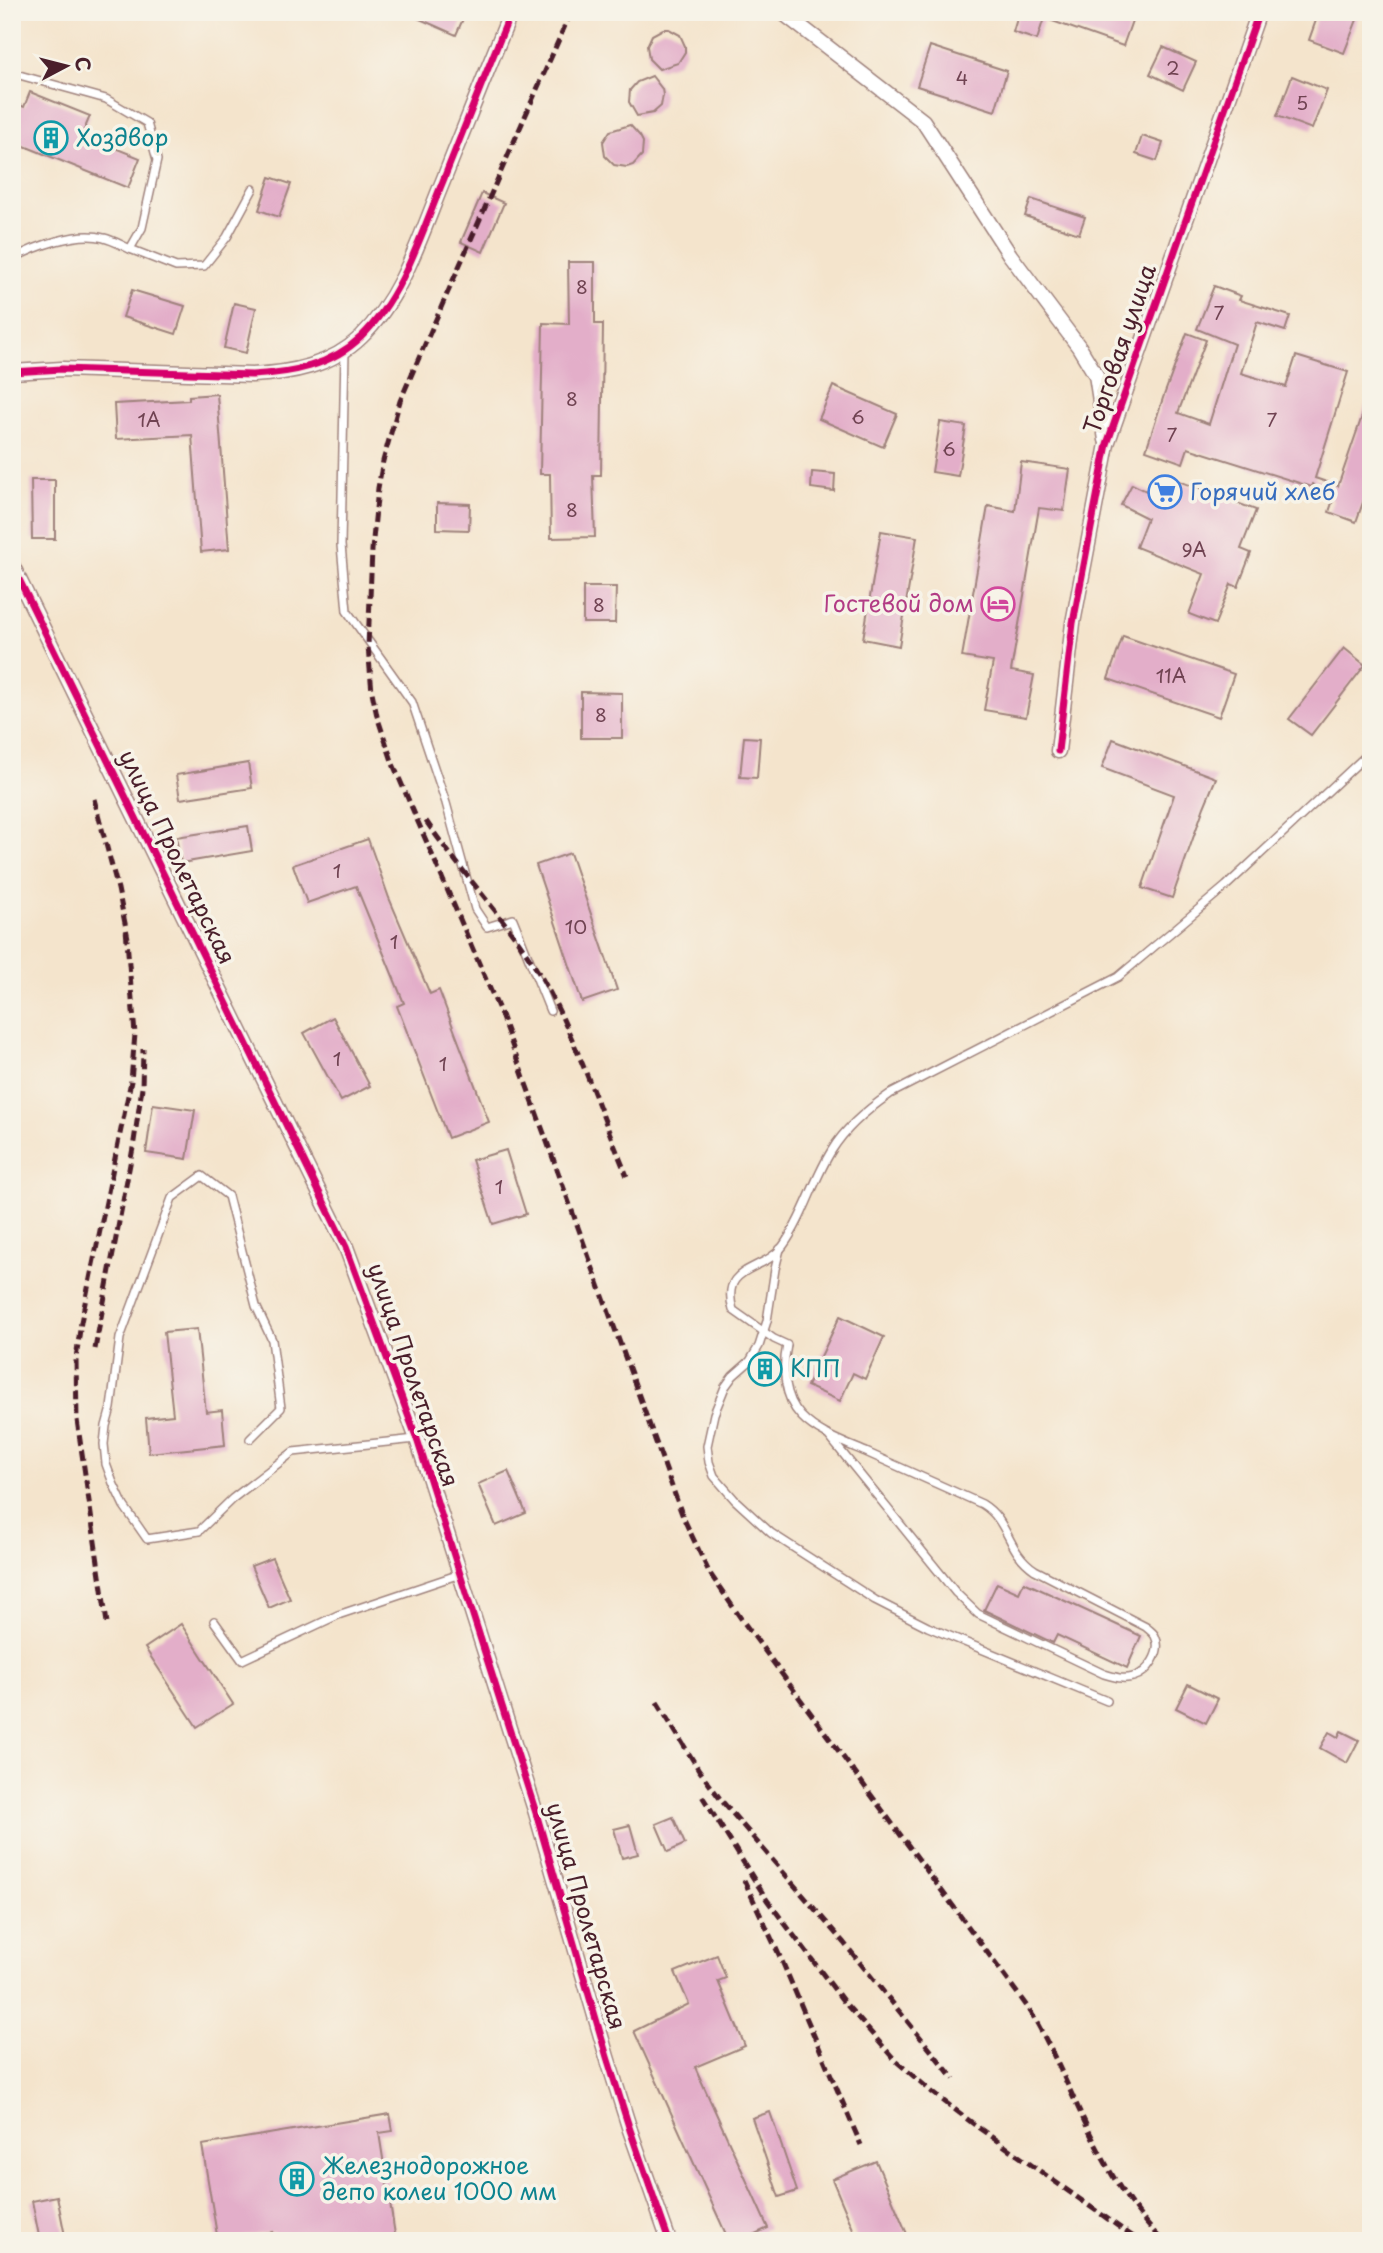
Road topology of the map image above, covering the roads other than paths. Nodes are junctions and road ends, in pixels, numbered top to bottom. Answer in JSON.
{"nodes":[{"id":1,"x":511,"y":12,"type":"edge"},
{"id":2,"x":782,"y":12,"type":"edge"},
{"id":3,"x":1259,"y":12,"type":"edge"},
{"id":4,"x":12,"y":73,"type":"edge"},
{"id":5,"x":253,"y":189,"type":"dead end"},
{"id":6,"x":12,"y":201,"type":"edge"},
{"id":7,"x":12,"y":209,"type":"edge"},
{"id":8,"x":130,"y":249,"type":"junction"},
{"id":9,"x":12,"y":259,"type":"edge"},
{"id":10,"x":345,"y":350,"type":"junction"},
{"id":11,"x":12,"y":372,"type":"edge"},
{"id":12,"x":1107,"y":444,"type":"junction"},
{"id":13,"x":12,"y":565,"type":"edge"},
{"id":14,"x":1058,"y":751,"type":"dead end"},
{"id":15,"x":1371,"y":751,"type":"edge"},
{"id":16,"x":550,"y":1012,"type":"dead end"},
{"id":17,"x":780,"y":1249,"type":"junction"},
{"id":18,"x":764,"y":1332,"type":"junction"},
{"id":19,"x":828,"y":1435,"type":"junction"},
{"id":20,"x":417,"y":1438,"type":"junction"},
{"id":21,"x":250,"y":1439,"type":"dead end"},
{"id":22,"x":460,"y":1574,"type":"junction"},
{"id":23,"x":214,"y":1621,"type":"dead end"},
{"id":24,"x":1107,"y":1701,"type":"dead end"},
{"id":25,"x":669,"y":2241,"type":"edge"}],
"edges":[{"from":1,"to":10,"type":"street"},
{"from":2,"to":12,"type":"street"},
{"from":3,"to":12,"type":"street","name":"Торговая улица"},
{"from":4,"to":8,"type":"lane"},
{"from":5,"to":8,"type":"lane"},
{"from":6,"to":7,"type":"lane"},
{"from":8,"to":9,"type":"lane"},
{"from":10,"to":11,"type":"street"},
{"from":10,"to":16,"type":"lane"},
{"from":12,"to":14,"type":"street","name":"Торговая улица"},
{"from":13,"to":20,"type":"street","name":"улица Пролетарская"},
{"from":15,"to":17,"type":"lane"},
{"from":17,"to":18,"type":"lane"},
{"from":17,"to":18,"type":"lane"},
{"from":18,"to":19,"type":"lane"},
{"from":18,"to":24,"type":"lane"},
{"from":19,"to":19,"type":"lane"},
{"from":20,"to":21,"type":"lane"},
{"from":20,"to":22,"type":"street","name":"улица Пролетарская"},
{"from":22,"to":23,"type":"lane"},
{"from":22,"to":25,"type":"street","name":"улица Пролетарская"}]}
